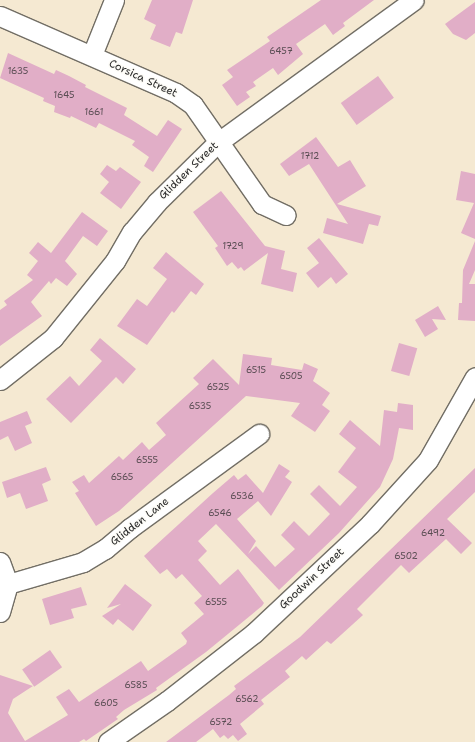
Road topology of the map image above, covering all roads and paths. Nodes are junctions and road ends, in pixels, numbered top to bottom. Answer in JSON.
{"nodes":[{"id":1,"x":114,"y":0,"type":"edge"},
{"id":2,"x":414,"y":0,"type":"edge"},
{"id":3,"x":0,"y":16,"type":"edge"},
{"id":4,"x":92,"y":55,"type":"junction"},
{"id":5,"x":217,"y":143,"type":"junction"},
{"id":6,"x":286,"y":215,"type":"dead end"},
{"id":7,"x":475,"y":377,"type":"edge"},
{"id":8,"x":0,"y":380,"type":"edge"},
{"id":9,"x":259,"y":434,"type":"dead end"},
{"id":10,"x":0,"y":562,"type":"edge"},
{"id":11,"x":8,"y":584,"type":"junction"},
{"id":12,"x":0,"y":612,"type":"edge"},
{"id":13,"x":108,"y":742,"type":"edge"}],
"edges":[{"from":1,"to":4,"type":"street"},
{"from":2,"to":5,"type":"street","name":"Glidden Street"},
{"from":3,"to":4,"type":"street","name":"Corsica Street"},
{"from":4,"to":5,"type":"street","name":"Corsica Street"},
{"from":5,"to":6,"type":"street","name":"Corsica Street"},
{"from":5,"to":8,"type":"street","name":"Glidden Street"},
{"from":7,"to":13,"type":"street","name":"Goodwin Street"},
{"from":9,"to":11,"type":"street","name":"Glidden Lane"},
{"from":10,"to":11,"type":"street"},
{"from":11,"to":12,"type":"street"}]}
